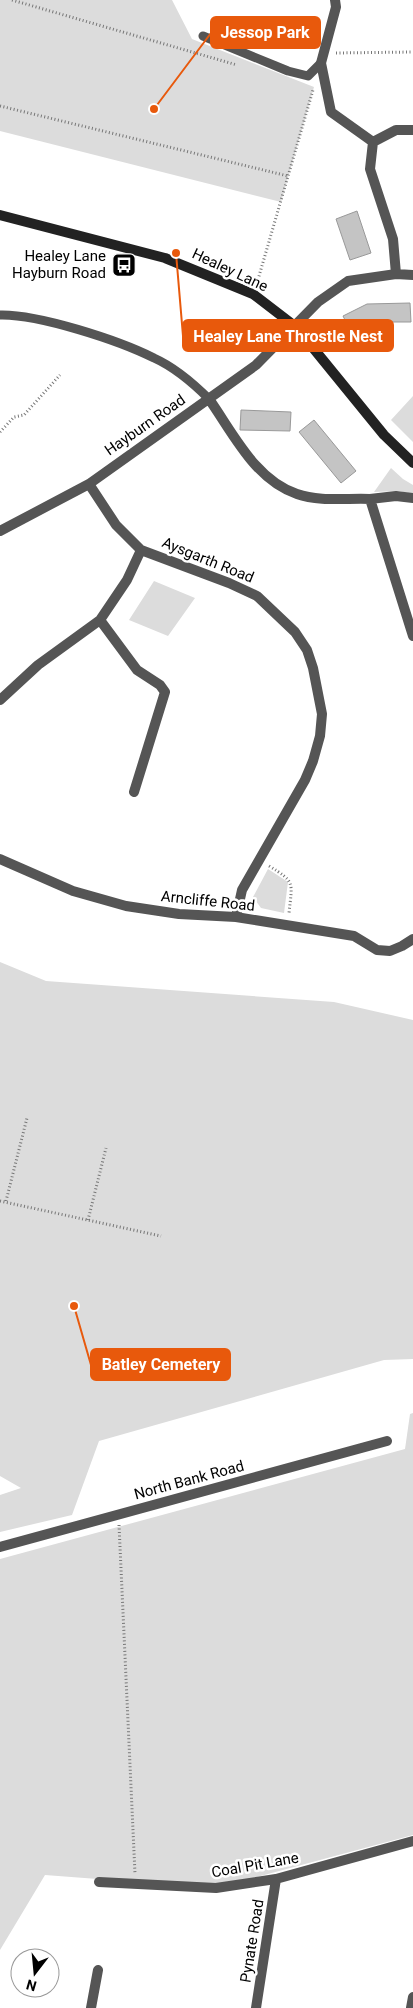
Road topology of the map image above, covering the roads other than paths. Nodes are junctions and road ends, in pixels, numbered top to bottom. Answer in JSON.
{"nodes":[{"id":1,"x":335,"y":0,"type":"edge"},
{"id":2,"x":203,"y":36,"type":"dead end"},
{"id":3,"x":321,"y":63,"type":"junction"},
{"id":4,"x":413,"y":130,"type":"edge"},
{"id":5,"x":373,"y":142,"type":"junction"},
{"id":6,"x":0,"y":215,"type":"edge"},
{"id":7,"x":396,"y":274,"type":"junction"},
{"id":8,"x":413,"y":275,"type":"edge"},
{"id":9,"x":0,"y":315,"type":"edge"},
{"id":10,"x":296,"y":327,"type":"junction"},
{"id":11,"x":209,"y":399,"type":"junction"},
{"id":12,"x":413,"y":463,"type":"edge"},
{"id":13,"x":88,"y":484,"type":"junction"},
{"id":14,"x":413,"y":498,"type":"edge"},
{"id":15,"x":370,"y":499,"type":"junction"},
{"id":16,"x":0,"y":531,"type":"edge"},
{"id":17,"x":141,"y":550,"type":"junction"},
{"id":18,"x":100,"y":620,"type":"junction"},
{"id":19,"x":413,"y":636,"type":"edge"},
{"id":20,"x":0,"y":700,"type":"edge"},
{"id":21,"x":134,"y":792,"type":"dead end"},
{"id":22,"x":0,"y":859,"type":"edge"},
{"id":23,"x":236,"y":917,"type":"junction"},
{"id":24,"x":413,"y":939,"type":"edge"},
{"id":25,"x":387,"y":1442,"type":"dead end"},
{"id":26,"x":0,"y":1547,"type":"edge"},
{"id":27,"x":413,"y":1841,"type":"edge"},
{"id":28,"x":276,"y":1879,"type":"junction"},
{"id":29,"x":99,"y":1882,"type":"dead end"},
{"id":30,"x":98,"y":1970,"type":"dead end"},
{"id":31,"x":413,"y":1997,"type":"edge"},
{"id":32,"x":91,"y":2008,"type":"edge"},
{"id":33,"x":256,"y":2008,"type":"edge"},
{"id":34,"x":411,"y":2008,"type":"edge"}],
"edges":[{"from":1,"to":3,"type":"street"},
{"from":2,"to":3,"type":"lane"},
{"from":3,"to":5,"type":"street"},
{"from":4,"to":5,"type":"street"},
{"from":5,"to":7,"type":"street"},
{"from":6,"to":10,"type":"main road","name":"Healey Lane"},
{"from":7,"to":8,"type":"street","name":"Hayburn Road"},
{"from":7,"to":10,"type":"street","name":"Hayburn Road"},
{"from":9,"to":11,"type":"lane"},
{"from":10,"to":11,"type":"street","name":"Hayburn Road"},
{"from":10,"to":12,"type":"main road","name":"Healey Lane"},
{"from":11,"to":13,"type":"street","name":"Hayburn Road"},
{"from":11,"to":15,"type":"street"},
{"from":13,"to":16,"type":"street","name":"Hayburn Road"},
{"from":13,"to":17,"type":"street","name":"Aysgarth Road"},
{"from":14,"to":15,"type":"street"},
{"from":15,"to":19,"type":"street"},
{"from":17,"to":18,"type":"street"},
{"from":17,"to":23,"type":"street","name":"Aysgarth Road"},
{"from":18,"to":20,"type":"street"},
{"from":18,"to":21,"type":"street"},
{"from":22,"to":23,"type":"street","name":"Arncliffe Road"},
{"from":23,"to":24,"type":"street","name":"Arncliffe Road"},
{"from":25,"to":26,"type":"street","name":"North Bank Road"},
{"from":27,"to":28,"type":"street","name":"Coal Pit Lane"},
{"from":28,"to":29,"type":"street","name":"Coal Pit Lane"},
{"from":28,"to":33,"type":"street","name":"Pynate Road"},
{"from":30,"to":32,"type":"street"},
{"from":31,"to":34,"type":"street"}]}
